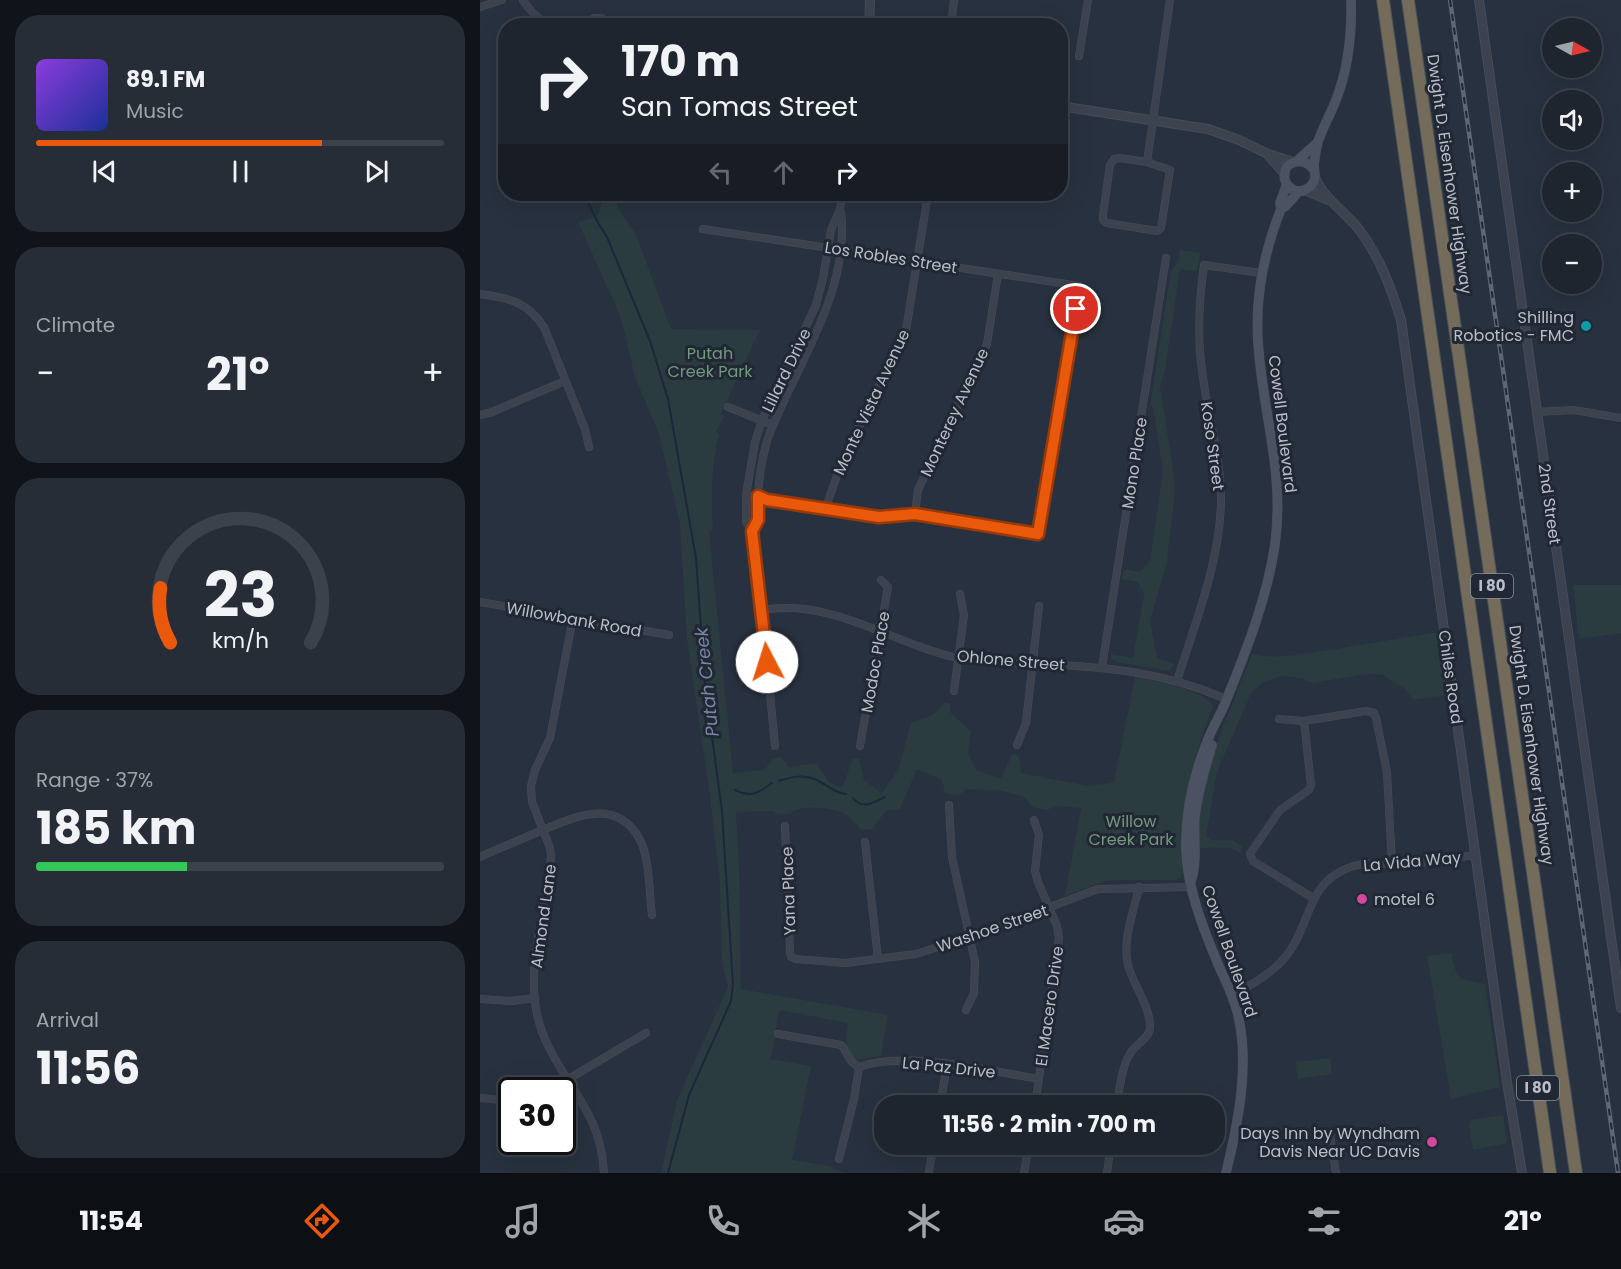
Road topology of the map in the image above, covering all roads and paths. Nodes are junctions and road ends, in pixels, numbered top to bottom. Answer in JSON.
{"nodes":[{"id":1,"x":502,"y":0,"type":"edge"},
{"id":2,"x":523,"y":0,"type":"edge"},
{"id":3,"x":870,"y":0,"type":"edge"},
{"id":4,"x":954,"y":0,"type":"edge"},
{"id":5,"x":1088,"y":0,"type":"edge"},
{"id":6,"x":1170,"y":0,"type":"edge"},
{"id":7,"x":1351,"y":0,"type":"edge"},
{"id":8,"x":1383,"y":0,"type":"edge"},
{"id":9,"x":1408,"y":0,"type":"edge"},
{"id":10,"x":1479,"y":0,"type":"edge"},
{"id":11,"x":480,"y":8,"type":"edge"},
{"id":12,"x":537,"y":18,"type":"edge"},
{"id":13,"x":869,"y":18,"type":"edge"},
{"id":14,"x":952,"y":18,"type":"edge"},
{"id":15,"x":1079,"y":56,"type":"dead end"},
{"id":16,"x":1068,"y":107,"type":"edge"},
{"id":17,"x":1152,"y":119,"type":"junction"},
{"id":18,"x":1317,"y":143,"type":"junction"},
{"id":19,"x":1268,"y":154,"type":"junction"},
{"id":20,"x":1295,"y":161,"type":"junction"},
{"id":21,"x":1147,"y":162,"type":"junction"},
{"id":22,"x":1314,"y":174,"type":"junction"},
{"id":23,"x":1286,"y":179,"type":"junction"},
{"id":24,"x":1301,"y":191,"type":"junction"},
{"id":25,"x":842,"y":201,"type":"edge"},
{"id":26,"x":927,"y":201,"type":"edge"},
{"id":27,"x":1330,"y":201,"type":"junction"},
{"id":28,"x":840,"y":209,"type":"junction"},
{"id":29,"x":1281,"y":209,"type":"junction"},
{"id":30,"x":703,"y":229,"type":"dead end"},
{"id":31,"x":828,"y":247,"type":"junction"},
{"id":32,"x":840,"y":248,"type":"junction"},
{"id":33,"x":1166,"y":258,"type":"dead end"},
{"id":34,"x":918,"y":260,"type":"junction"},
{"id":35,"x":1261,"y":273,"type":"junction"},
{"id":36,"x":998,"y":274,"type":"junction"},
{"id":37,"x":480,"y":294,"type":"edge"},
{"id":38,"x":801,"y":340,"type":"junction"},
{"id":39,"x":811,"y":345,"type":"junction"},
{"id":40,"x":565,"y":381,"type":"junction"},
{"id":41,"x":728,"y":407,"type":"dead end"},
{"id":42,"x":1537,"y":412,"type":"junction"},
{"id":43,"x":480,"y":416,"type":"edge"},
{"id":44,"x":1621,"y":418,"type":"edge"},
{"id":45,"x":762,"y":420,"type":"junction"},
{"id":46,"x":773,"y":425,"type":"junction"},
{"id":47,"x":589,"y":447,"type":"dead end"},
{"id":48,"x":752,"y":455,"type":"junction"},
{"id":49,"x":763,"y":458,"type":"junction"},
{"id":50,"x":746,"y":495,"type":"junction"},
{"id":51,"x":758,"y":496,"type":"junction"},
{"id":52,"x":826,"y":507,"type":"junction"},
{"id":53,"x":915,"y":514,"type":"junction"},
{"id":54,"x":752,"y":531,"type":"junction"},
{"id":55,"x":881,"y":580,"type":"dead end"},
{"id":56,"x":960,"y":594,"type":"dead end"},
{"id":57,"x":480,"y":602,"type":"edge"},
{"id":58,"x":1039,"y":606,"type":"dead end"},
{"id":59,"x":762,"y":610,"type":"junction"},
{"id":60,"x":570,"y":618,"type":"junction"},
{"id":61,"x":881,"y":631,"type":"junction"},
{"id":62,"x":669,"y":635,"type":"dead end"},
{"id":63,"x":959,"y":658,"type":"junction"},
{"id":64,"x":1032,"y":663,"type":"junction"},
{"id":65,"x":1102,"y":667,"type":"junction"},
{"id":66,"x":1177,"y":681,"type":"junction"},
{"id":67,"x":954,"y":691,"type":"dead end"},
{"id":68,"x":1224,"y":704,"type":"junction"},
{"id":69,"x":1279,"y":719,"type":"dead end"},
{"id":70,"x":1304,"y":721,"type":"junction"},
{"id":71,"x":1017,"y":745,"type":"dead end"},
{"id":72,"x":775,"y":746,"type":"dead end"},
{"id":73,"x":860,"y":746,"type":"dead end"},
{"id":74,"x":949,"y":805,"type":"dead end"},
{"id":75,"x":1034,"y":820,"type":"dead end"},
{"id":76,"x":785,"y":826,"type":"dead end"},
{"id":77,"x":543,"y":830,"type":"junction"},
{"id":78,"x":865,"y":842,"type":"dead end"},
{"id":79,"x":1475,"y":855,"type":"junction"},
{"id":80,"x":480,"y":856,"type":"edge"},
{"id":81,"x":1392,"y":864,"type":"junction"},
{"id":82,"x":1192,"y":884,"type":"junction"},
{"id":83,"x":1139,"y":887,"type":"junction"},
{"id":84,"x":1313,"y":898,"type":"junction"},
{"id":85,"x":1050,"y":908,"type":"junction"},
{"id":86,"x":652,"y":915,"type":"dead end"},
{"id":87,"x":970,"y":937,"type":"junction"},
{"id":88,"x":791,"y":957,"type":"joint"},
{"id":89,"x":878,"y":959,"type":"junction"},
{"id":90,"x":1232,"y":996,"type":"junction"},
{"id":91,"x":535,"y":998,"type":"junction"},
{"id":92,"x":480,"y":999,"type":"edge"},
{"id":93,"x":1621,"y":1008,"type":"edge"},
{"id":94,"x":966,"y":1010,"type":"dead end"},
{"id":95,"x":646,"y":1033,"type":"dead end"},
{"id":96,"x":778,"y":1034,"type":"dead end"},
{"id":97,"x":946,"y":1064,"type":"junction"},
{"id":98,"x":859,"y":1067,"type":"junction"},
{"id":99,"x":566,"y":1077,"type":"edge"},
{"id":100,"x":570,"y":1077,"type":"edge"},
{"id":101,"x":1039,"y":1078,"type":"junction"},
{"id":102,"x":576,"y":1094,"type":"edge"},
{"id":103,"x":942,"y":1095,"type":"edge"},
{"id":104,"x":1037,"y":1095,"type":"edge"},
{"id":105,"x":1119,"y":1095,"type":"edge"},
{"id":106,"x":480,"y":1098,"type":"edge"},
{"id":107,"x":498,"y":1100,"type":"edge"},
{"id":108,"x":1330,"y":1136,"type":"dead end"},
{"id":109,"x":932,"y":1155,"type":"edge"},
{"id":110,"x":1027,"y":1155,"type":"edge"},
{"id":111,"x":1109,"y":1155,"type":"edge"},
{"id":112,"x":839,"y":1159,"type":"dead end"},
{"id":113,"x":929,"y":1171,"type":"dead end"},
{"id":114,"x":604,"y":1173,"type":"edge"},
{"id":115,"x":1024,"y":1173,"type":"edge"},
{"id":116,"x":1107,"y":1173,"type":"edge"},
{"id":117,"x":1226,"y":1173,"type":"edge"},
{"id":118,"x":1336,"y":1173,"type":"edge"},
{"id":119,"x":1522,"y":1173,"type":"edge"},
{"id":120,"x":1550,"y":1173,"type":"edge"},
{"id":121,"x":1576,"y":1173,"type":"edge"}],
"edges":[{"from":1,"to":11,"type":"street"},
{"from":2,"to":12,"type":"street"},
{"from":3,"to":13,"type":"street"},
{"from":4,"to":14,"type":"street"},
{"from":5,"to":15,"type":"street"},
{"from":6,"to":17,"type":"street"},
{"from":7,"to":18,"type":"main road"},
{"from":8,"to":120,"type":"highway","number":"I 80"},
{"from":9,"to":121,"type":"highway","name":"Dwight D. Eisenhower Highway","number":"I 80"},
{"from":10,"to":42,"type":"street","name":"2nd Street"},
{"from":16,"to":17,"type":"street"},
{"from":17,"to":19,"type":"street"},
{"from":17,"to":21,"type":"street"},
{"from":18,"to":20,"type":"main road"},
{"from":18,"to":22,"type":"main road"},
{"from":19,"to":20,"type":"street"},
{"from":19,"to":23,"type":"street"},
{"from":20,"to":22,"type":"main road"},
{"from":20,"to":23,"type":"main road"},
{"from":21,"to":21,"type":"street"},
{"from":22,"to":24,"type":"main road"},
{"from":22,"to":27,"type":"street"},
{"from":23,"to":24,"type":"main road"},
{"from":23,"to":29,"type":"main road","name":"Cowell Boulevard"},
{"from":24,"to":27,"type":"street"},
{"from":24,"to":29,"type":"main road","name":"Cowell Boulevard"},
{"from":25,"to":28,"type":"street","name":"Lillard Drive"},
{"from":26,"to":34,"type":"street","name":"Monte Vista Avenue"},
{"from":27,"to":79,"type":"street","name":"Chiles Road"},
{"from":28,"to":31,"type":"street","name":"Lillard Drive"},
{"from":28,"to":32,"type":"street","name":"Lillard Drive"},
{"from":29,"to":35,"type":"main road","name":"Cowell Boulevard"},
{"from":30,"to":31,"type":"street","name":"Los Robles Street"},
{"from":31,"to":32,"type":"street","name":"Los Robles Street"},
{"from":31,"to":38,"type":"street","name":"Lillard Drive"},
{"from":32,"to":34,"type":"street","name":"Los Robles Street"},
{"from":32,"to":39,"type":"street","name":"Lillard Drive"},
{"from":33,"to":65,"type":"street","name":"Mono Place"},
{"from":34,"to":36,"type":"street","name":"Los Robles Street"},
{"from":34,"to":52,"type":"street","name":"Monte Vista Avenue"},
{"from":35,"to":66,"type":"street","name":"Koso Street"},
{"from":35,"to":68,"type":"main road","name":"Cowell Boulevard"},
{"from":36,"to":53,"type":"street","name":"Monterey Avenue"},
{"from":36,"to":53,"type":"street","name":"Los Robles Street"},
{"from":37,"to":40,"type":"street"},
{"from":38,"to":39,"type":"street"},
{"from":38,"to":45,"type":"street","name":"Lillard Drive"},
{"from":39,"to":46,"type":"street","name":"Lillard Drive"},
{"from":40,"to":43,"type":"street"},
{"from":40,"to":47,"type":"street"},
{"from":41,"to":45,"type":"street"},
{"from":42,"to":44,"type":"street"},
{"from":42,"to":93,"type":"street","name":"2nd Street"},
{"from":45,"to":46,"type":"street"},
{"from":45,"to":48,"type":"street","name":"Lillard Drive"},
{"from":46,"to":49,"type":"street","name":"Lillard Drive"},
{"from":48,"to":49,"type":"street"},
{"from":48,"to":50,"type":"street","name":"Lillard Drive"},
{"from":49,"to":51,"type":"street","name":"Lillard Drive"},
{"from":50,"to":51,"type":"street"},
{"from":50,"to":54,"type":"street","name":"Lillard Drive"},
{"from":51,"to":52,"type":"street"},
{"from":51,"to":54,"type":"street","name":"Lillard Drive"},
{"from":52,"to":53,"type":"street"},
{"from":54,"to":59,"type":"street","name":"Lillard Drive"},
{"from":55,"to":61,"type":"street","name":"Modoc Place"},
{"from":56,"to":63,"type":"street"},
{"from":57,"to":60,"type":"street","name":"Willowbank Road"},
{"from":58,"to":64,"type":"street"},
{"from":59,"to":61,"type":"street","name":"Ohlone Street"},
{"from":59,"to":72,"type":"street","name":"Lillard Drive"},
{"from":60,"to":62,"type":"street","name":"Willowbank Road"},
{"from":60,"to":77,"type":"street","name":"Almond Lane"},
{"from":61,"to":63,"type":"street","name":"Ohlone Street"},
{"from":61,"to":73,"type":"street","name":"Modoc Place"},
{"from":63,"to":64,"type":"street","name":"Ohlone Street"},
{"from":63,"to":67,"type":"street"},
{"from":64,"to":65,"type":"street","name":"Ohlone Street"},
{"from":64,"to":71,"type":"street"},
{"from":65,"to":66,"type":"street","name":"Ohlone Street"},
{"from":66,"to":68,"type":"street","name":"Ohlone Street"},
{"from":68,"to":82,"type":"main road","name":"Cowell Boulevard"},
{"from":69,"to":70,"type":"street"},
{"from":70,"to":81,"type":"street"},
{"from":70,"to":84,"type":"street"},
{"from":74,"to":87,"type":"street"},
{"from":75,"to":85,"type":"street","name":"El Macero Drive"},
{"from":76,"to":88,"type":"street","name":"Yana Place"},
{"from":77,"to":80,"type":"street"},
{"from":77,"to":86,"type":"street"},
{"from":77,"to":91,"type":"street","name":"Almond Lane"},
{"from":78,"to":89,"type":"street"},
{"from":79,"to":81,"type":"street","name":"La Vida Way"},
{"from":79,"to":119,"type":"street","name":"Chiles Road"},
{"from":81,"to":84,"type":"street","name":"La Vida Way"},
{"from":82,"to":83,"type":"street","name":"Washoe Street"},
{"from":82,"to":90,"type":"main road","name":"Cowell Boulevard"},
{"from":83,"to":85,"type":"street","name":"Washoe Street"},
{"from":83,"to":105,"type":"street"},
{"from":84,"to":90,"type":"street","name":"La Vida Way"},
{"from":85,"to":87,"type":"street","name":"Washoe Street"},
{"from":85,"to":101,"type":"street","name":"El Macero Drive"},
{"from":87,"to":89,"type":"street","name":"Washoe Street"},
{"from":87,"to":94,"type":"street"},
{"from":88,"to":89,"type":"street","name":"Washoe Street"},
{"from":90,"to":117,"type":"main road","name":"Cowell Boulevard"},
{"from":91,"to":92,"type":"street"},
{"from":91,"to":99,"type":"street","name":"Almond Lane"},
{"from":95,"to":100,"type":"street"},
{"from":96,"to":98,"type":"street"},
{"from":97,"to":98,"type":"street","name":"La Paz Drive"},
{"from":97,"to":101,"type":"street","name":"La Paz Drive"},
{"from":97,"to":103,"type":"street"},
{"from":98,"to":112,"type":"street"},
{"from":101,"to":104,"type":"street","name":"El Macero Drive"},
{"from":102,"to":114,"type":"street","name":"Almond Lane"},
{"from":106,"to":107,"type":"street"},
{"from":108,"to":118,"type":"street"},
{"from":109,"to":113,"type":"street"},
{"from":110,"to":115,"type":"street"},
{"from":111,"to":116,"type":"street"}]}
